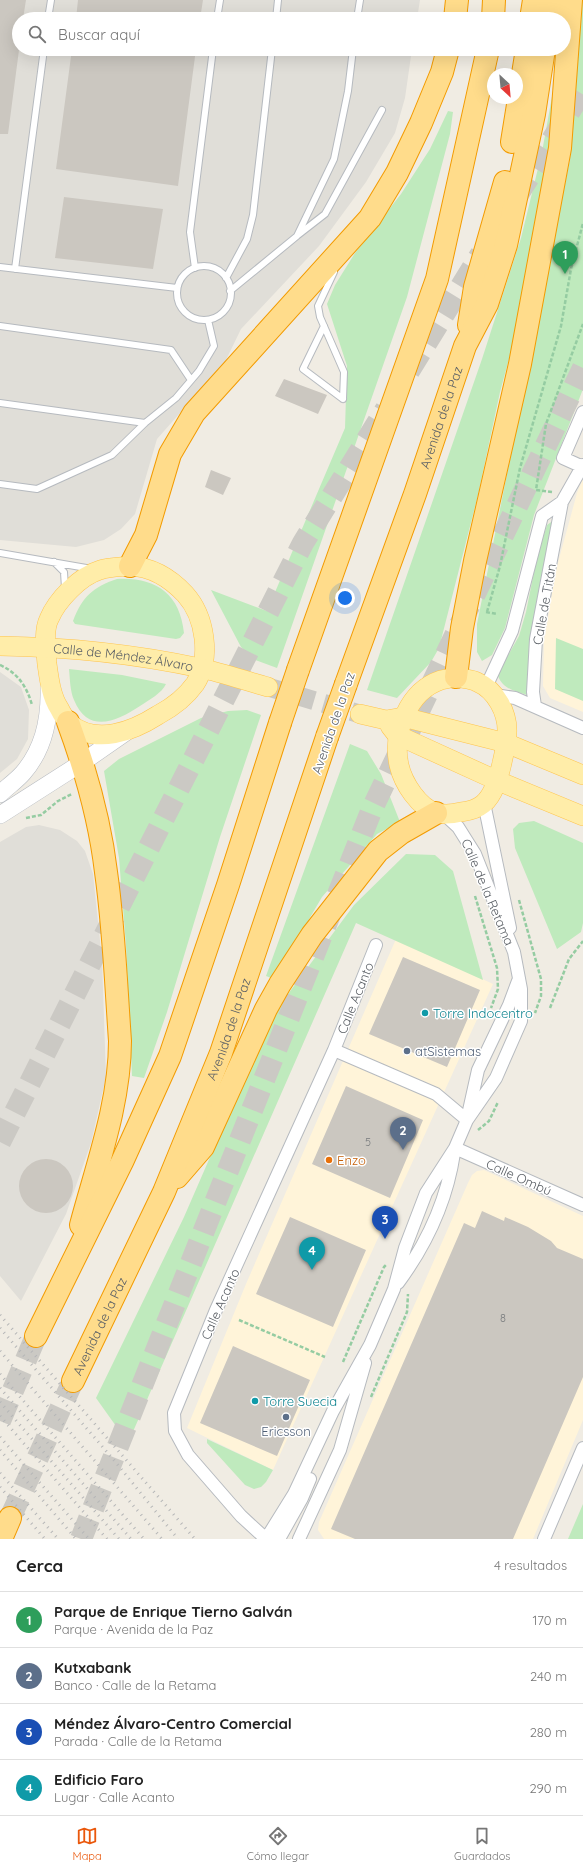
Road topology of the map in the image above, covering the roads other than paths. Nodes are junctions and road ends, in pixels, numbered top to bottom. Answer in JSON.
{"nodes":[{"id":1,"x":51,"y":0,"type":"edge"},
{"id":2,"x":220,"y":0,"type":"edge"},
{"id":3,"x":278,"y":0,"type":"edge"},
{"id":4,"x":360,"y":0,"type":"edge"},
{"id":5,"x":457,"y":0,"type":"edge"},
{"id":6,"x":494,"y":0,"type":"edge"},
{"id":7,"x":534,"y":0,"type":"edge"},
{"id":8,"x":551,"y":0,"type":"edge"},
{"id":9,"x":572,"y":0,"type":"edge"},
{"id":10,"x":49,"y":12,"type":"edge"},
{"id":11,"x":218,"y":12,"type":"edge"},
{"id":12,"x":277,"y":12,"type":"edge"},
{"id":13,"x":359,"y":12,"type":"edge"},
{"id":14,"x":456,"y":12,"type":"edge"},
{"id":15,"x":493,"y":12,"type":"edge"},
{"id":16,"x":532,"y":12,"type":"edge"},
{"id":17,"x":550,"y":12,"type":"edge"},
{"id":18,"x":571,"y":12,"type":"edge"},
{"id":19,"x":43,"y":56,"type":"edge"},
{"id":20,"x":212,"y":56,"type":"edge"},
{"id":21,"x":271,"y":56,"type":"edge"},
{"id":22,"x":352,"y":56,"type":"edge"},
{"id":23,"x":446,"y":56,"type":"edge"},
{"id":24,"x":486,"y":56,"type":"edge"},
{"id":25,"x":526,"y":56,"type":"edge"},
{"id":26,"x":543,"y":56,"type":"edge"},
{"id":27,"x":567,"y":56,"type":"edge"},
{"id":28,"x":382,"y":110,"type":"dead end"},
{"id":29,"x":297,"y":236,"type":"junction"},
{"id":30,"x":344,"y":249,"type":"junction"},
{"id":31,"x":0,"y":267,"type":"edge"},
{"id":32,"x":195,"y":268,"type":"junction"},
{"id":33,"x":15,"y":269,"type":"junction"},
{"id":34,"x":226,"y":278,"type":"junction"},
{"id":35,"x":177,"y":288,"type":"junction"},
{"id":36,"x":230,"y":291,"type":"junction"},
{"id":37,"x":208,"y":320,"type":"junction"},
{"id":38,"x":0,"y":326,"type":"edge"},
{"id":39,"x":324,"y":326,"type":"junction"},
{"id":40,"x":465,"y":346,"type":"junction"},
{"id":41,"x":191,"y":380,"type":"junction"},
{"id":42,"x":0,"y":403,"type":"edge"},
{"id":43,"x":583,"y":412,"type":"edge"},
{"id":44,"x":145,"y":423,"type":"junction"},
{"id":45,"x":583,"y":466,"type":"edge"},
{"id":46,"x":0,"y":484,"type":"edge"},
{"id":47,"x":562,"y":502,"type":"junction"},
{"id":48,"x":0,"y":553,"type":"edge"},
{"id":49,"x":54,"y":562,"type":"junction"},
{"id":50,"x":130,"y":566,"type":"junction"},
{"id":51,"x":99,"y":570,"type":"junction"},
{"id":52,"x":63,"y":598,"type":"junction"},
{"id":53,"x":0,"y":646,"type":"edge"},
{"id":54,"x":45,"y":647,"type":"junction"},
{"id":55,"x":201,"y":668,"type":"junction"},
{"id":56,"x":49,"y":676,"type":"junction"},
{"id":57,"x":456,"y":677,"type":"junction"},
{"id":58,"x":268,"y":687,"type":"tunnel mouth"},
{"id":59,"x":490,"y":691,"type":"junction"},
{"id":60,"x":535,"y":706,"type":"junction"},
{"id":61,"x":360,"y":714,"type":"tunnel mouth"},
{"id":62,"x":394,"y":718,"type":"junction"},
{"id":63,"x":68,"y":722,"type":"junction"},
{"id":64,"x":583,"y":728,"type":"edge"},
{"id":65,"x":126,"y":732,"type":"junction"},
{"id":66,"x":398,"y":735,"type":"junction"},
{"id":67,"x":506,"y":743,"type":"junction"},
{"id":68,"x":83,"y":762,"type":"junction"},
{"id":69,"x":583,"y":775,"type":"edge"},
{"id":70,"x":498,"y":781,"type":"junction"},
{"id":71,"x":0,"y":794,"type":"edge"},
{"id":72,"x":484,"y":803,"type":"junction"},
{"id":73,"x":440,"y":814,"type":"junction"},
{"id":74,"x":0,"y":815,"type":"edge"},
{"id":75,"x":583,"y":816,"type":"edge"},
{"id":76,"x":376,"y":945,"type":"dead end"},
{"id":77,"x":514,"y":952,"type":"junction"},
{"id":78,"x":519,"y":978,"type":"junction"},
{"id":79,"x":334,"y":1050,"type":"junction"},
{"id":80,"x":467,"y":1120,"type":"junction"},
{"id":81,"x":455,"y":1148,"type":"junction"},
{"id":82,"x":164,"y":1192,"type":"junction"},
{"id":83,"x":583,"y":1205,"type":"edge"},
{"id":84,"x":68,"y":1274,"type":"junction"},
{"id":85,"x":394,"y":1289,"type":"junction"},
{"id":86,"x":36,"y":1336,"type":"tunnel mouth"},
{"id":87,"x":370,"y":1344,"type":"junction"},
{"id":88,"x":73,"y":1381,"type":"tunnel mouth"},
{"id":89,"x":341,"y":1398,"type":"junction"},
{"id":90,"x":583,"y":1448,"type":"edge"},
{"id":91,"x":10,"y":1518,"type":"tunnel mouth"},
{"id":92,"x":288,"y":1523,"type":"junction"},
{"id":93,"x":1,"y":1539,"type":"edge"},
{"id":94,"x":266,"y":1539,"type":"edge"},
{"id":95,"x":279,"y":1539,"type":"edge"},
{"id":96,"x":293,"y":1539,"type":"edge"},
{"id":97,"x":299,"y":1539,"type":"edge"},
{"id":98,"x":544,"y":1539,"type":"edge"}],
"edges":[{"from":1,"to":10,"type":"lane"},
{"from":2,"to":11,"type":"lane"},
{"from":3,"to":12,"type":"lane"},
{"from":4,"to":13,"type":"lane"},
{"from":5,"to":14,"type":"highway"},
{"from":6,"to":15,"type":"highway"},
{"from":7,"to":16,"type":"highway"},
{"from":8,"to":17,"type":"highway"},
{"from":9,"to":18,"type":"highway"},
{"from":19,"to":33,"type":"lane"},
{"from":20,"to":32,"type":"lane"},
{"from":21,"to":34,"type":"lane"},
{"from":22,"to":29,"type":"lane"},
{"from":23,"to":30,"type":"highway"},
{"from":24,"to":84,"type":"highway","bridge":true},
{"from":25,"to":40,"type":"highway"},
{"from":26,"to":40,"type":"highway","name":"Avenida de la Paz"},
{"from":27,"to":57,"type":"highway"},
{"from":28,"to":29,"type":"lane"},
{"from":29,"to":36,"type":"lane"},
{"from":30,"to":39,"type":"lane"},
{"from":30,"to":50,"type":"highway"},
{"from":31,"to":33,"type":"lane"},
{"from":32,"to":34,"type":"lane"},
{"from":32,"to":35,"type":"lane"},
{"from":33,"to":35,"type":"lane"},
{"from":34,"to":36,"type":"lane"},
{"from":35,"to":37,"type":"lane"},
{"from":36,"to":37,"type":"lane"},
{"from":37,"to":41,"type":"lane"},
{"from":38,"to":41,"type":"lane"},
{"from":39,"to":39,"type":"lane"},
{"from":40,"to":82,"type":"highway","name":"Avenida de la Paz","bridge":true},
{"from":41,"to":44,"type":"lane"},
{"from":42,"to":44,"type":"lane"},
{"from":43,"to":45,"type":"street","name":"Calle de Titán"},
{"from":44,"to":46,"type":"lane"},
{"from":45,"to":47,"type":"street","name":"Calle de Titán"},
{"from":47,"to":59,"type":"street","name":"Calle de Titán"},
{"from":47,"to":60,"type":"street","name":"Calle de Titán"},
{"from":48,"to":49,"type":"lane"},
{"from":49,"to":51,"type":"lane"},
{"from":49,"to":52,"type":"lane"},
{"from":50,"to":51,"type":"main road","name":"Calle de Méndez Álvaro"},
{"from":50,"to":55,"type":"main road","name":"Calle de Méndez Álvaro"},
{"from":51,"to":52,"type":"main road","name":"Calle de Méndez Álvaro"},
{"from":52,"to":54,"type":"main road","name":"Calle de Méndez Álvaro"},
{"from":53,"to":54,"type":"main road","name":"Calle de Méndez Álvaro"},
{"from":54,"to":55,"type":"main road","name":"Calle de Méndez Álvaro"},
{"from":54,"to":56,"type":"main road","name":"Calle de Méndez Álvaro"},
{"from":55,"to":58,"type":"main road","name":"Calle de Méndez Álvaro"},
{"from":55,"to":65,"type":"main road","name":"Calle de Méndez Álvaro"},
{"from":56,"to":63,"type":"main road","name":"Calle de Méndez Álvaro"},
{"from":56,"to":71,"type":"street"},
{"from":57,"to":59,"type":"main road"},
{"from":57,"to":62,"type":"main road"},
{"from":59,"to":60,"type":"street"},
{"from":59,"to":67,"type":"main road"},
{"from":60,"to":64,"type":"street"},
{"from":61,"to":62,"type":"main road"},
{"from":62,"to":66,"type":"main road"},
{"from":62,"to":67,"type":"main road"},
{"from":63,"to":65,"type":"main road","name":"Calle de Méndez Álvaro"},
{"from":63,"to":68,"type":"highway"},
{"from":65,"to":68,"type":"street"},
{"from":66,"to":70,"type":"main road"},
{"from":66,"to":73,"type":"main road"},
{"from":67,"to":69,"type":"main road"},
{"from":67,"to":70,"type":"main road"},
{"from":68,"to":74,"type":"street"},
{"from":68,"to":84,"type":"highway"},
{"from":70,"to":72,"type":"main road"},
{"from":70,"to":75,"type":"main road"},
{"from":72,"to":73,"type":"main road"},
{"from":72,"to":77,"type":"street","name":"Calle de la Retama"},
{"from":73,"to":77,"type":"street","name":"Calle de la Retama"},
{"from":73,"to":82,"type":"highway"},
{"from":76,"to":79,"type":"street","name":"Calle Acanto"},
{"from":77,"to":78,"type":"street","name":"Calle de la Retama"},
{"from":78,"to":80,"type":"street","name":"Calle de la Retama"},
{"from":78,"to":80,"type":"street","name":"Calle de la Retama"},
{"from":79,"to":80,"type":"street","name":"Calle Acanto"},
{"from":79,"to":94,"type":"street","name":"Calle Acanto"},
{"from":80,"to":81,"type":"street","name":"Calle de la Retama"},
{"from":81,"to":83,"type":"street","name":"Calle Ombú"},
{"from":81,"to":85,"type":"street","name":"Calle de la Retama"},
{"from":81,"to":85,"type":"street","name":"Calle de la Retama"},
{"from":82,"to":88,"type":"highway","name":"Avenida de la Paz"},
{"from":84,"to":86,"type":"highway"},
{"from":85,"to":87,"type":"street","name":"Calle de la Retama"},
{"from":87,"to":89,"type":"street","name":"Calle de la Retama"},
{"from":87,"to":97,"type":"street","name":"Calle de la Retama"},
{"from":89,"to":92,"type":"street"},
{"from":89,"to":94,"type":"street","name":"Calle de la Retama"},
{"from":90,"to":98,"type":"street"},
{"from":91,"to":93,"type":"highway"},
{"from":92,"to":95,"type":"street"},
{"from":92,"to":96,"type":"street"}]}
